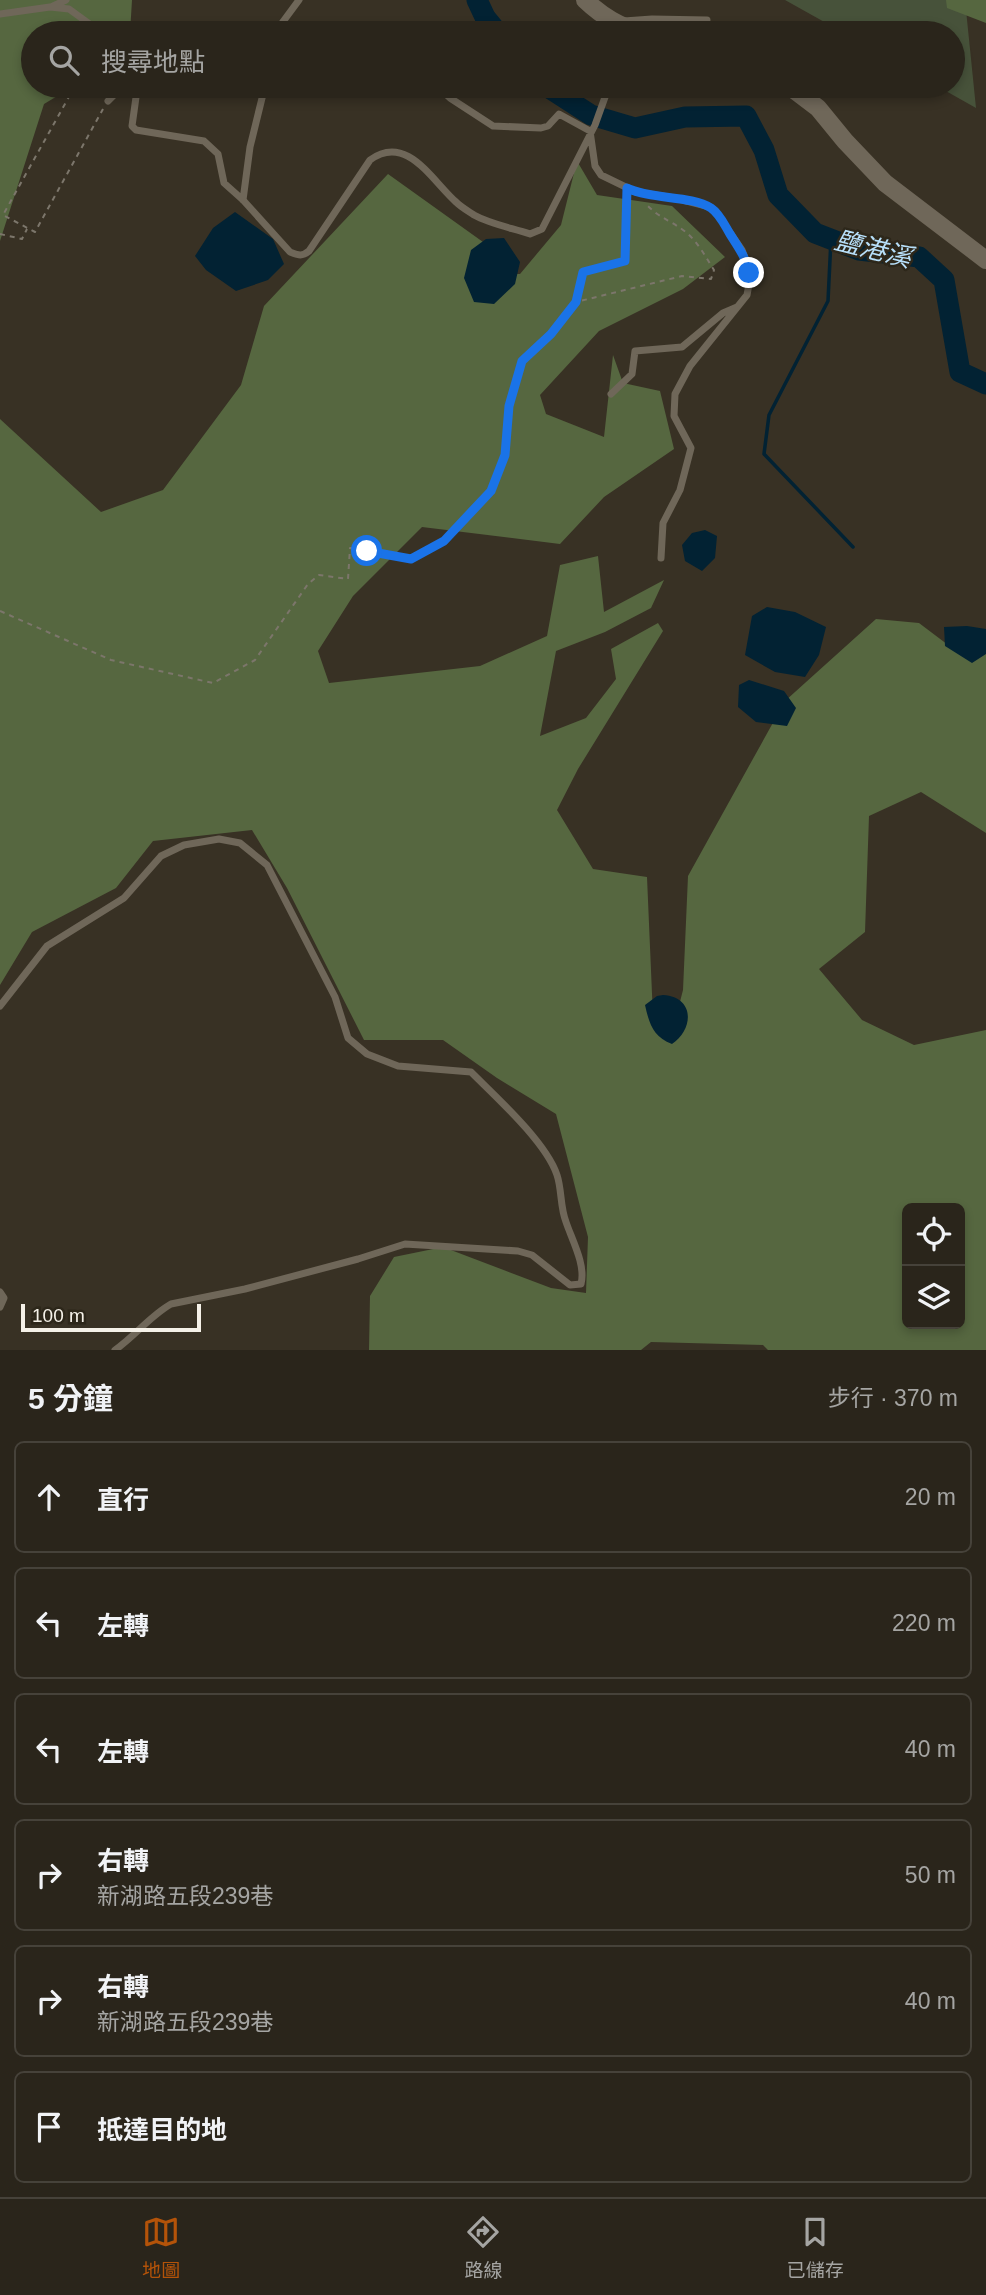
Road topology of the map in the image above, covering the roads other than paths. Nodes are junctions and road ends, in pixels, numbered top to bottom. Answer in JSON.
{"nodes":[{"id":1,"x":66,"y":0,"type":"edge"},
{"id":2,"x":299,"y":0,"type":"edge"},
{"id":3,"x":585,"y":0,"type":"edge"},
{"id":4,"x":50,"y":7,"type":"junction"},
{"id":5,"x":0,"y":14,"type":"edge"},
{"id":6,"x":707,"y":20,"type":"dead end"},
{"id":7,"x":86,"y":21,"type":"edge"},
{"id":8,"x":283,"y":21,"type":"edge"},
{"id":9,"x":609,"y":21,"type":"edge"},
{"id":10,"x":643,"y":21,"type":"edge"},
{"id":11,"x":111,"y":98,"type":"edge"},
{"id":12,"x":136,"y":98,"type":"edge"},
{"id":13,"x":262,"y":98,"type":"edge"},
{"id":14,"x":450,"y":98,"type":"edge"},
{"id":15,"x":605,"y":98,"type":"edge"},
{"id":16,"x":804,"y":98,"type":"edge"},
{"id":17,"x":108,"y":101,"type":"road end"},
{"id":18,"x":593,"y":128,"type":"junction"},
{"id":19,"x":243,"y":200,"type":"junction"},
{"id":20,"x":986,"y":260,"type":"edge"},
{"id":21,"x":740,"y":305,"type":"junction"},
{"id":22,"x":611,"y":394,"type":"dead end"},
{"id":23,"x":662,"y":558,"type":"dead end"},
{"id":24,"x":0,"y":1006,"type":"edge"},
{"id":25,"x":0,"y":1292,"type":"edge"},
{"id":26,"x":0,"y":1307,"type":"edge"},
{"id":27,"x":115,"y":1350,"type":"edge"}],
"edges":[{"from":1,"to":4,"type":"lane"},
{"from":2,"to":8,"type":"lane"},
{"from":3,"to":9,"type":"street"},
{"from":4,"to":5,"type":"lane"},
{"from":4,"to":7,"type":"lane"},
{"from":6,"to":10,"type":"lane"},
{"from":11,"to":17,"type":"lane"},
{"from":12,"to":19,"type":"lane"},
{"from":13,"to":19,"type":"lane"},
{"from":14,"to":18,"type":"lane"},
{"from":15,"to":18,"type":"lane"},
{"from":16,"to":20,"type":"street"},
{"from":18,"to":19,"type":"lane"},
{"from":18,"to":21,"type":"lane"},
{"from":21,"to":22,"type":"lane"},
{"from":21,"to":23,"type":"lane"},
{"from":24,"to":27,"type":"lane"},
{"from":25,"to":26,"type":"lane"}]}
